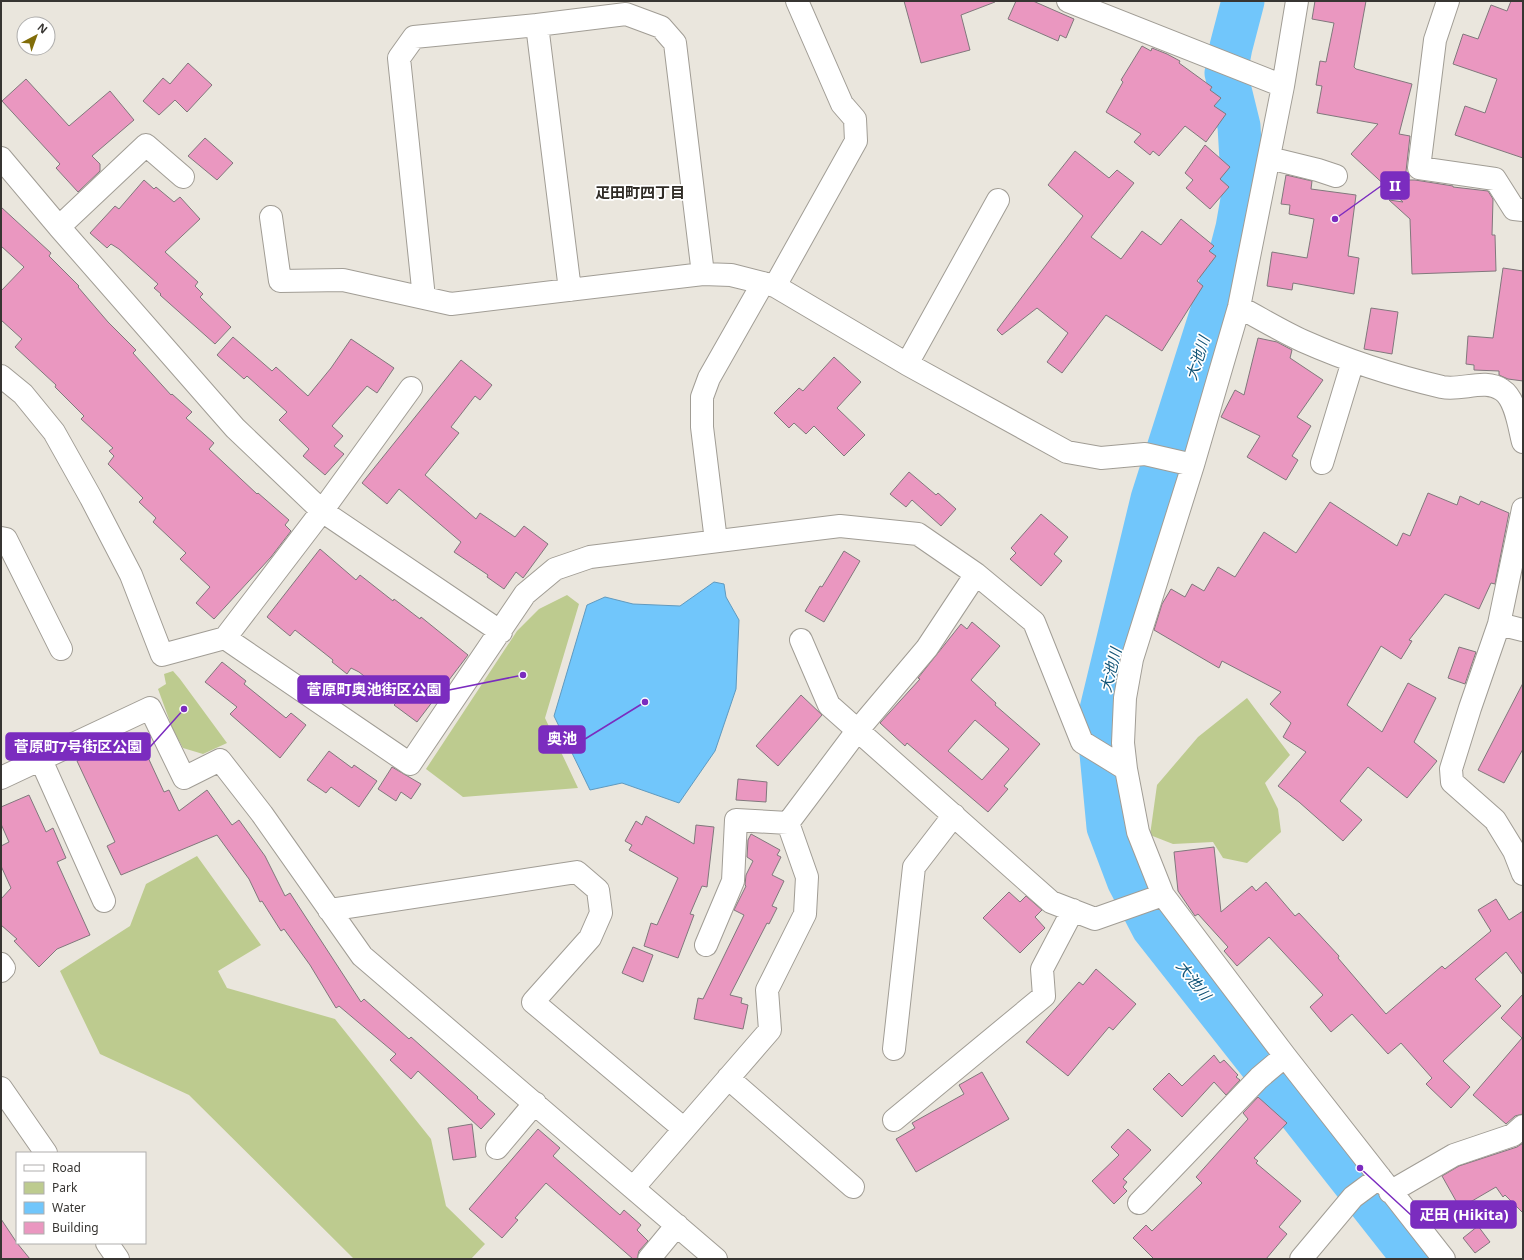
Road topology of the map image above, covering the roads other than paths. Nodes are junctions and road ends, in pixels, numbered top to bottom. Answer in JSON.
{"nodes":[{"id":1,"x":797,"y":1,"type":"edge"},
{"id":2,"x":1068,"y":1,"type":"edge"},
{"id":3,"x":1297,"y":1,"type":"edge"},
{"id":4,"x":1448,"y":1,"type":"edge"},
{"id":5,"x":537,"y":25,"type":"junction"},
{"id":6,"x":1283,"y":86,"type":"junction"},
{"id":7,"x":1,"y":158,"type":"edge"},
{"id":8,"x":1269,"y":158,"type":"junction"},
{"id":9,"x":1336,"y":176,"type":"dead end"},
{"id":10,"x":183,"y":177,"type":"dead end"},
{"id":11,"x":998,"y":200,"type":"dead end"},
{"id":12,"x":1523,"y":210,"type":"edge"},
{"id":13,"x":271,"y":217,"type":"dead end"},
{"id":14,"x":59,"y":227,"type":"junction"},
{"id":15,"x":703,"y":274,"type":"junction"},
{"id":16,"x":769,"y":285,"type":"junction"},
{"id":17,"x":570,"y":290,"type":"junction"},
{"id":18,"x":424,"y":298,"type":"junction"},
{"id":19,"x":1239,"y":307,"type":"junction"},
{"id":20,"x":1353,"y":361,"type":"junction"},
{"id":21,"x":907,"y":364,"type":"junction"},
{"id":22,"x":1,"y":376,"type":"edge"},
{"id":23,"x":411,"y":388,"type":"dead end"},
{"id":24,"x":1523,"y":442,"type":"edge"},
{"id":25,"x":1184,"y":463,"type":"junction"},
{"id":26,"x":1322,"y":463,"type":"dead end"},
{"id":27,"x":1523,"y":509,"type":"edge"},
{"id":28,"x":322,"y":511,"type":"junction"},
{"id":29,"x":1,"y":538,"type":"edge"},
{"id":30,"x":716,"y":542,"type":"junction"},
{"id":31,"x":976,"y":574,"type":"junction"},
{"id":32,"x":1499,"y":624,"type":"junction"},
{"id":33,"x":1523,"y":630,"type":"edge"},
{"id":34,"x":501,"y":632,"type":"junction"},
{"id":35,"x":225,"y":638,"type":"junction"},
{"id":36,"x":801,"y":640,"type":"dead end"},
{"id":37,"x":61,"y":649,"type":"dead end"},
{"id":38,"x":858,"y":731,"type":"junction"},
{"id":39,"x":41,"y":760,"type":"junction"},
{"id":40,"x":1120,"y":765,"type":"junction"},
{"id":41,"x":1,"y":778,"type":"edge"},
{"id":42,"x":954,"y":815,"type":"junction"},
{"id":43,"x":788,"y":823,"type":"junction"},
{"id":44,"x":1518,"y":846,"type":"edge"},
{"id":45,"x":1523,"y":874,"type":"edge"},
{"id":46,"x":1163,"y":895,"type":"junction"},
{"id":47,"x":104,"y":901,"type":"dead end"},
{"id":48,"x":329,"y":910,"type":"junction"},
{"id":49,"x":1073,"y":910,"type":"junction"},
{"id":50,"x":706,"y":945,"type":"dead end"},
{"id":51,"x":1,"y":964,"type":"edge"},
{"id":52,"x":1,"y":971,"type":"edge"},
{"id":53,"x":894,"y":1049,"type":"dead end"},
{"id":54,"x":1282,"y":1059,"type":"junction"},
{"id":55,"x":728,"y":1078,"type":"junction"},
{"id":56,"x":1,"y":1088,"type":"edge"},
{"id":57,"x":535,"y":1103,"type":"junction"},
{"id":58,"x":894,"y":1120,"type":"dead end"},
{"id":59,"x":1523,"y":1126,"type":"edge"},
{"id":60,"x":684,"y":1129,"type":"junction"},
{"id":61,"x":497,"y":1148,"type":"dead end"},
{"id":62,"x":45,"y":1152,"type":"edge"},
{"id":63,"x":1381,"y":1184,"type":"junction"},
{"id":64,"x":853,"y":1186,"type":"dead end"},
{"id":65,"x":634,"y":1187,"type":"junction"},
{"id":66,"x":1139,"y":1203,"type":"dead end"},
{"id":67,"x":677,"y":1226,"type":"junction"},
{"id":68,"x":108,"y":1244,"type":"edge"},
{"id":69,"x":118,"y":1259,"type":"edge"},
{"id":70,"x":649,"y":1259,"type":"edge"},
{"id":71,"x":716,"y":1259,"type":"edge"},
{"id":72,"x":1301,"y":1259,"type":"edge"},
{"id":73,"x":1444,"y":1259,"type":"edge"}],
"edges":[{"from":1,"to":16,"type":"street"},
{"from":2,"to":6,"type":"street"},
{"from":3,"to":6,"type":"street"},
{"from":4,"to":12,"type":"street"},
{"from":5,"to":15,"type":"street"},
{"from":5,"to":17,"type":"street"},
{"from":5,"to":18,"type":"street"},
{"from":6,"to":8,"type":"street"},
{"from":7,"to":14,"type":"street"},
{"from":8,"to":9,"type":"street"},
{"from":8,"to":19,"type":"street"},
{"from":10,"to":14,"type":"street"},
{"from":11,"to":21,"type":"street"},
{"from":13,"to":18,"type":"street"},
{"from":14,"to":28,"type":"street"},
{"from":15,"to":16,"type":"street"},
{"from":15,"to":17,"type":"street"},
{"from":16,"to":21,"type":"street"},
{"from":16,"to":30,"type":"street"},
{"from":17,"to":18,"type":"street"},
{"from":19,"to":20,"type":"street"},
{"from":19,"to":25,"type":"street"},
{"from":20,"to":24,"type":"street"},
{"from":20,"to":26,"type":"street"},
{"from":21,"to":25,"type":"street"},
{"from":22,"to":35,"type":"street"},
{"from":23,"to":28,"type":"street"},
{"from":25,"to":40,"type":"street"},
{"from":27,"to":32,"type":"street"},
{"from":28,"to":34,"type":"street"},
{"from":28,"to":35,"type":"street"},
{"from":29,"to":37,"type":"street"},
{"from":30,"to":31,"type":"street"},
{"from":30,"to":34,"type":"street"},
{"from":31,"to":38,"type":"street"},
{"from":31,"to":40,"type":"street"},
{"from":32,"to":33,"type":"street"},
{"from":32,"to":44,"type":"street"},
{"from":34,"to":35,"type":"street"},
{"from":36,"to":38,"type":"street"},
{"from":38,"to":42,"type":"street"},
{"from":38,"to":43,"type":"street"},
{"from":39,"to":41,"type":"street"},
{"from":39,"to":47,"type":"street"},
{"from":39,"to":48,"type":"street"},
{"from":40,"to":46,"type":"street"},
{"from":42,"to":49,"type":"street"},
{"from":42,"to":53,"type":"street"},
{"from":43,"to":50,"type":"street"},
{"from":43,"to":55,"type":"street"},
{"from":44,"to":45,"type":"street"},
{"from":46,"to":49,"type":"street"},
{"from":46,"to":54,"type":"street"},
{"from":48,"to":57,"type":"street"},
{"from":48,"to":60,"type":"street"},
{"from":49,"to":58,"type":"street"},
{"from":51,"to":52,"type":"street"},
{"from":54,"to":63,"type":"street"},
{"from":54,"to":66,"type":"street"},
{"from":55,"to":60,"type":"street"},
{"from":55,"to":64,"type":"street"},
{"from":56,"to":62,"type":"street"},
{"from":57,"to":61,"type":"street"},
{"from":57,"to":65,"type":"street"},
{"from":59,"to":63,"type":"street"},
{"from":60,"to":65,"type":"street"},
{"from":63,"to":72,"type":"street"},
{"from":63,"to":73,"type":"street"},
{"from":65,"to":67,"type":"street"},
{"from":67,"to":70,"type":"street"},
{"from":67,"to":71,"type":"street"},
{"from":68,"to":69,"type":"street"}]}
